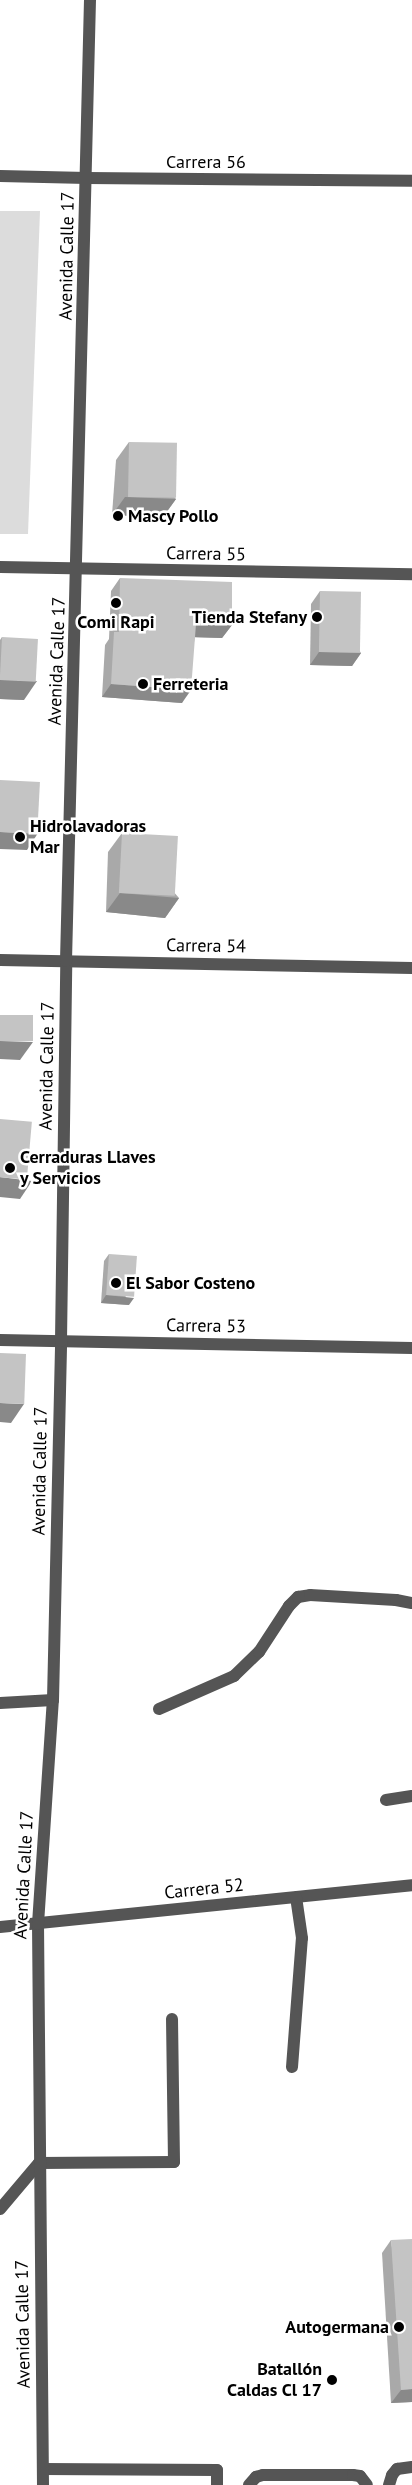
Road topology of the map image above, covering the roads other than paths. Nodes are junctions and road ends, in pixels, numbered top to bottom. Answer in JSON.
{"nodes":[{"id":1,"x":90,"y":0,"type":"edge"},
{"id":2,"x":0,"y":176,"type":"edge"},
{"id":3,"x":87,"y":178,"type":"junction"},
{"id":4,"x":412,"y":180,"type":"edge"},
{"id":5,"x":0,"y":567,"type":"edge"},
{"id":6,"x":77,"y":570,"type":"junction"},
{"id":7,"x":412,"y":574,"type":"edge"},
{"id":8,"x":0,"y":960,"type":"edge"},
{"id":9,"x":66,"y":961,"type":"junction"},
{"id":10,"x":412,"y":968,"type":"edge"},
{"id":11,"x":0,"y":1340,"type":"edge"},
{"id":12,"x":61,"y":1342,"type":"junction"},
{"id":13,"x":412,"y":1348,"type":"edge"},
{"id":14,"x":412,"y":1603,"type":"edge"},
{"id":15,"x":52,"y":1700,"type":"junction"},
{"id":16,"x":0,"y":1703,"type":"edge"},
{"id":17,"x":159,"y":1709,"type":"dead end"},
{"id":18,"x":412,"y":1796,"type":"edge"},
{"id":19,"x":386,"y":1800,"type":"dead end"},
{"id":20,"x":412,"y":1885,"type":"edge"},
{"id":21,"x":296,"y":1897,"type":"junction"},
{"id":22,"x":38,"y":1924,"type":"junction"},
{"id":23,"x":0,"y":1928,"type":"edge"},
{"id":24,"x":172,"y":2020,"type":"dead end"},
{"id":25,"x":292,"y":2067,"type":"dead end"},
{"id":26,"x":39,"y":2163,"type":"junction"},
{"id":27,"x":0,"y":2209,"type":"edge"},
{"id":28,"x":412,"y":2467,"type":"edge"},
{"id":29,"x":43,"y":2469,"type":"junction"},
{"id":30,"x":43,"y":2485,"type":"edge"},
{"id":31,"x":217,"y":2485,"type":"edge"},
{"id":32,"x":249,"y":2485,"type":"edge"},
{"id":33,"x":367,"y":2485,"type":"edge"},
{"id":34,"x":389,"y":2485,"type":"edge"}],
"edges":[{"from":1,"to":3,"type":"street","name":"Avenida Calle 17"},
{"from":2,"to":3,"type":"street","name":"Carrera 56"},
{"from":3,"to":4,"type":"street","name":"Carrera 56"},
{"from":3,"to":6,"type":"street","name":"Avenida Calle 17"},
{"from":5,"to":6,"type":"street","name":"Carrera 55"},
{"from":6,"to":7,"type":"street","name":"Carrera 55"},
{"from":6,"to":9,"type":"street","name":"Avenida Calle 17"},
{"from":8,"to":9,"type":"street","name":"Carrera 54"},
{"from":9,"to":10,"type":"street","name":"Carrera 54"},
{"from":9,"to":12,"type":"street","name":"Avenida Calle 17"},
{"from":11,"to":12,"type":"street","name":"Carrera 53"},
{"from":12,"to":13,"type":"street","name":"Carrera 53"},
{"from":12,"to":15,"type":"street","name":"Avenida Calle 17"},
{"from":14,"to":17,"type":"street"},
{"from":15,"to":16,"type":"street"},
{"from":15,"to":22,"type":"street","name":"Avenida Calle 17"},
{"from":18,"to":19,"type":"street"},
{"from":20,"to":21,"type":"street","name":"Carrera 52"},
{"from":21,"to":22,"type":"street","name":"Carrera 52"},
{"from":21,"to":25,"type":"street"},
{"from":22,"to":23,"type":"street","name":"Carrera 52"},
{"from":22,"to":26,"type":"street","name":"Avenida Calle 17"},
{"from":24,"to":26,"type":"street"},
{"from":26,"to":27,"type":"street"},
{"from":26,"to":29,"type":"street","name":"Avenida Calle 17"},
{"from":28,"to":34,"type":"street"},
{"from":29,"to":30,"type":"street","name":"Avenida Calle 17"},
{"from":29,"to":31,"type":"street"},
{"from":32,"to":33,"type":"street"}]}
